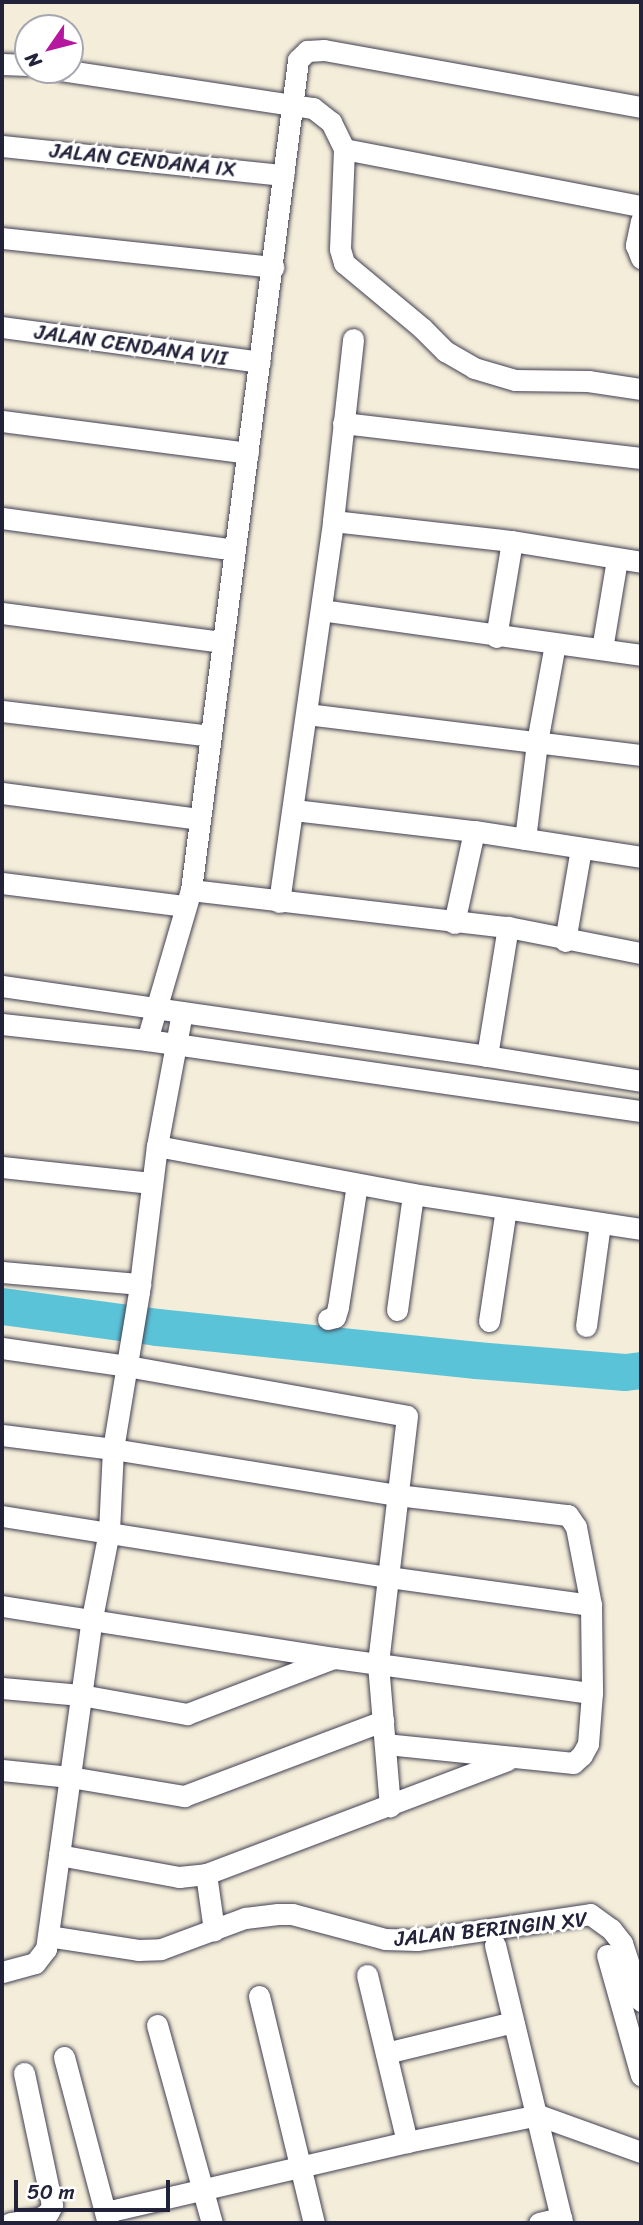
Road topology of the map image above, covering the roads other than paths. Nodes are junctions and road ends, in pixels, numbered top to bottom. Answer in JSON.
{"nodes":[{"id":1,"x":84,"y":73,"type":"edge"},
{"id":2,"x":293,"y":105,"type":"junction"},
{"id":3,"x":641,"y":107,"type":"edge"},
{"id":4,"x":2,"y":146,"type":"edge"},
{"id":5,"x":344,"y":149,"type":"junction"},
{"id":6,"x":285,"y":175,"type":"junction"},
{"id":7,"x":641,"y":206,"type":"edge"},
{"id":8,"x":641,"y":221,"type":"edge"},
{"id":9,"x":2,"y":238,"type":"edge"},
{"id":10,"x":641,"y":257,"type":"edge"},
{"id":11,"x":273,"y":267,"type":"junction"},
{"id":12,"x":2,"y":327,"type":"edge"},
{"id":13,"x":353,"y":339,"type":"dead end"},
{"id":14,"x":260,"y":362,"type":"junction"},
{"id":15,"x":641,"y":389,"type":"edge"},
{"id":16,"x":2,"y":421,"type":"edge"},
{"id":17,"x":343,"y":423,"type":"junction"},
{"id":18,"x":248,"y":453,"type":"junction"},
{"id":19,"x":641,"y":458,"type":"edge"},
{"id":20,"x":2,"y":518,"type":"edge"},
{"id":21,"x":333,"y":522,"type":"junction"},
{"id":22,"x":512,"y":541,"type":"junction"},
{"id":23,"x":235,"y":550,"type":"junction"},
{"id":24,"x":617,"y":559,"type":"junction"},
{"id":25,"x":641,"y":562,"type":"edge"},
{"id":26,"x":321,"y":610,"type":"junction"},
{"id":27,"x":2,"y":613,"type":"edge"},
{"id":28,"x":496,"y":636,"type":"junction"},
{"id":29,"x":223,"y":642,"type":"junction"},
{"id":30,"x":555,"y":644,"type":"junction"},
{"id":31,"x":602,"y":649,"type":"junction"},
{"id":32,"x":641,"y":655,"type":"edge"},
{"id":33,"x":2,"y":711,"type":"edge"},
{"id":34,"x":307,"y":714,"type":"junction"},
{"id":35,"x":211,"y":736,"type":"junction"},
{"id":36,"x":537,"y":742,"type":"junction"},
{"id":37,"x":641,"y":755,"type":"edge"},
{"id":38,"x":2,"y":793,"type":"edge"},
{"id":39,"x":294,"y":810,"type":"junction"},
{"id":40,"x":200,"y":819,"type":"junction"},
{"id":41,"x":474,"y":831,"type":"junction"},
{"id":42,"x":525,"y":839,"type":"junction"},
{"id":43,"x":580,"y":848,"type":"junction"},
{"id":44,"x":641,"y":857,"type":"edge"},
{"id":45,"x":2,"y":883,"type":"edge"},
{"id":46,"x":187,"y":898,"type":"junction"},
{"id":47,"x":279,"y":902,"type":"junction"},
{"id":48,"x":454,"y":923,"type":"junction"},
{"id":49,"x":508,"y":927,"type":"junction"},
{"id":50,"x":565,"y":941,"type":"junction"},
{"id":51,"x":641,"y":953,"type":"edge"},
{"id":52,"x":2,"y":986,"type":"edge"},
{"id":53,"x":158,"y":1007,"type":"junction"},
{"id":54,"x":183,"y":1012,"type":"junction"},
{"id":55,"x":2,"y":1024,"type":"edge"},
{"id":56,"x":147,"y":1040,"type":"junction"},
{"id":57,"x":174,"y":1046,"type":"junction"},
{"id":58,"x":487,"y":1056,"type":"junction"},
{"id":59,"x":641,"y":1081,"type":"edge"},
{"id":60,"x":641,"y":1111,"type":"edge"},
{"id":61,"x":157,"y":1146,"type":"junction"},
{"id":62,"x":2,"y":1167,"type":"edge"},
{"id":63,"x":151,"y":1183,"type":"junction"},
{"id":64,"x":357,"y":1184,"type":"junction"},
{"id":65,"x":413,"y":1194,"type":"junction"},
{"id":66,"x":506,"y":1209,"type":"junction"},
{"id":67,"x":600,"y":1224,"type":"junction"},
{"id":68,"x":641,"y":1228,"type":"edge"},
{"id":69,"x":2,"y":1272,"type":"edge"},
{"id":70,"x":139,"y":1290,"type":"junction"},
{"id":71,"x":397,"y":1310,"type":"dead end"},
{"id":72,"x":328,"y":1320,"type":"dead end"},
{"id":73,"x":489,"y":1321,"type":"dead end"},
{"id":74,"x":586,"y":1326,"type":"dead end"},
{"id":75,"x":2,"y":1348,"type":"edge"},
{"id":76,"x":129,"y":1358,"type":"junction"},
{"id":77,"x":2,"y":1435,"type":"edge"},
{"id":78,"x":113,"y":1449,"type":"junction"},
{"id":79,"x":397,"y":1495,"type":"junction"},
{"id":80,"x":2,"y":1516,"type":"edge"},
{"id":81,"x":109,"y":1531,"type":"junction"},
{"id":82,"x":389,"y":1577,"type":"junction"},
{"id":83,"x":591,"y":1605,"type":"junction"},
{"id":84,"x":2,"y":1606,"type":"edge"},
{"id":85,"x":92,"y":1618,"type":"junction"},
{"id":86,"x":335,"y":1658,"type":"junction"},
{"id":87,"x":378,"y":1664,"type":"junction"},
{"id":88,"x":2,"y":1688,"type":"edge"},
{"id":89,"x":592,"y":1693,"type":"junction"},
{"id":90,"x":81,"y":1695,"type":"junction"},
{"id":91,"x":383,"y":1721,"type":"junction"},
{"id":92,"x":385,"y":1744,"type":"junction"},
{"id":93,"x":509,"y":1759,"type":"junction"},
{"id":94,"x":2,"y":1770,"type":"edge"},
{"id":95,"x":70,"y":1777,"type":"junction"},
{"id":96,"x":390,"y":1806,"type":"junction"},
{"id":97,"x":59,"y":1856,"type":"junction"},
{"id":98,"x":206,"y":1874,"type":"junction"},
{"id":99,"x":214,"y":1930,"type":"junction"},
{"id":100,"x":48,"y":1936,"type":"junction"},
{"id":101,"x":495,"y":1945,"type":"dead end"},
{"id":102,"x":607,"y":1955,"type":"dead end"},
{"id":103,"x":2,"y":1972,"type":"edge"},
{"id":104,"x":367,"y":1975,"type":"dead end"},
{"id":105,"x":259,"y":1996,"type":"dead end"},
{"id":106,"x":641,"y":2001,"type":"edge"},
{"id":107,"x":513,"y":2022,"type":"junction"},
{"id":108,"x":157,"y":2025,"type":"dead end"},
{"id":109,"x":386,"y":2053,"type":"junction"},
{"id":110,"x":64,"y":2057,"type":"dead end"},
{"id":111,"x":24,"y":2073,"type":"dead end"},
{"id":112,"x":641,"y":2075,"type":"edge"},
{"id":113,"x":537,"y":2115,"type":"junction"},
{"id":114,"x":407,"y":2141,"type":"junction"},
{"id":115,"x":641,"y":2152,"type":"edge"},
{"id":116,"x":300,"y":2166,"type":"junction"},
{"id":117,"x":203,"y":2189,"type":"junction"},
{"id":118,"x":107,"y":2218,"type":"edge"},
{"id":119,"x":562,"y":2221,"type":"edge"},
{"id":120,"x":10,"y":2223,"type":"edge"},
{"id":121,"x":212,"y":2223,"type":"edge"},
{"id":122,"x":314,"y":2223,"type":"edge"},
{"id":123,"x":538,"y":2223,"type":"edge"}],
"edges":[{"from":1,"to":2,"type":"street"},
{"from":2,"to":3,"type":"street"},
{"from":2,"to":5,"type":"street"},
{"from":2,"to":6,"type":"street"},
{"from":4,"to":6,"type":"street","name":"JALAN CENDANA IX"},
{"from":5,"to":7,"type":"street"},
{"from":5,"to":15,"type":"street"},
{"from":6,"to":11,"type":"street"},
{"from":8,"to":10,"type":"street"},
{"from":9,"to":11,"type":"street"},
{"from":11,"to":14,"type":"street"},
{"from":12,"to":14,"type":"street","name":"JALAN CENDANA VII"},
{"from":13,"to":17,"type":"street"},
{"from":14,"to":18,"type":"street"},
{"from":16,"to":18,"type":"street"},
{"from":17,"to":19,"type":"street"},
{"from":17,"to":21,"type":"street"},
{"from":18,"to":23,"type":"street"},
{"from":20,"to":23,"type":"street"},
{"from":21,"to":22,"type":"street"},
{"from":21,"to":26,"type":"street"},
{"from":22,"to":24,"type":"street"},
{"from":22,"to":28,"type":"street"},
{"from":23,"to":29,"type":"street"},
{"from":24,"to":25,"type":"street"},
{"from":24,"to":31,"type":"street"},
{"from":26,"to":28,"type":"street"},
{"from":26,"to":34,"type":"street"},
{"from":27,"to":29,"type":"street"},
{"from":28,"to":30,"type":"street"},
{"from":29,"to":35,"type":"street"},
{"from":30,"to":31,"type":"street"},
{"from":30,"to":36,"type":"street"},
{"from":31,"to":32,"type":"street"},
{"from":33,"to":35,"type":"street"},
{"from":34,"to":36,"type":"street"},
{"from":34,"to":39,"type":"street"},
{"from":35,"to":40,"type":"street"},
{"from":36,"to":37,"type":"street"},
{"from":36,"to":42,"type":"street"},
{"from":38,"to":40,"type":"street"},
{"from":39,"to":41,"type":"street"},
{"from":39,"to":47,"type":"street"},
{"from":40,"to":46,"type":"street"},
{"from":41,"to":42,"type":"street"},
{"from":41,"to":48,"type":"street"},
{"from":42,"to":43,"type":"street"},
{"from":43,"to":44,"type":"street"},
{"from":43,"to":50,"type":"street"},
{"from":45,"to":46,"type":"street"},
{"from":46,"to":47,"type":"street"},
{"from":46,"to":53,"type":"street"},
{"from":47,"to":48,"type":"street"},
{"from":48,"to":49,"type":"street"},
{"from":49,"to":50,"type":"street"},
{"from":49,"to":58,"type":"street"},
{"from":50,"to":51,"type":"street"},
{"from":52,"to":53,"type":"street"},
{"from":53,"to":54,"type":"street"},
{"from":53,"to":56,"type":"street"},
{"from":54,"to":57,"type":"street"},
{"from":54,"to":58,"type":"street"},
{"from":55,"to":56,"type":"street"},
{"from":56,"to":57,"type":"street"},
{"from":57,"to":60,"type":"street"},
{"from":57,"to":61,"type":"street"},
{"from":58,"to":59,"type":"street"},
{"from":61,"to":63,"type":"street"},
{"from":61,"to":64,"type":"street"},
{"from":62,"to":63,"type":"street"},
{"from":63,"to":70,"type":"street"},
{"from":64,"to":65,"type":"street"},
{"from":64,"to":72,"type":"street"},
{"from":65,"to":66,"type":"street"},
{"from":65,"to":71,"type":"street"},
{"from":66,"to":67,"type":"street"},
{"from":66,"to":73,"type":"street"},
{"from":67,"to":68,"type":"street"},
{"from":67,"to":74,"type":"street"},
{"from":69,"to":70,"type":"street"},
{"from":70,"to":76,"type":"street"},
{"from":75,"to":76,"type":"street"},
{"from":76,"to":78,"type":"street"},
{"from":76,"to":79,"type":"street"},
{"from":77,"to":78,"type":"street"},
{"from":78,"to":79,"type":"street"},
{"from":78,"to":81,"type":"street"},
{"from":79,"to":82,"type":"street"},
{"from":79,"to":83,"type":"street"},
{"from":80,"to":81,"type":"street"},
{"from":81,"to":82,"type":"street"},
{"from":81,"to":85,"type":"street"},
{"from":82,"to":83,"type":"street"},
{"from":82,"to":87,"type":"street"},
{"from":83,"to":89,"type":"street"},
{"from":84,"to":85,"type":"street"},
{"from":85,"to":86,"type":"street"},
{"from":85,"to":90,"type":"street"},
{"from":86,"to":87,"type":"street"},
{"from":86,"to":90,"type":"street"},
{"from":87,"to":89,"type":"street"},
{"from":87,"to":91,"type":"street"},
{"from":88,"to":90,"type":"street"},
{"from":89,"to":93,"type":"street"},
{"from":90,"to":95,"type":"street"},
{"from":91,"to":92,"type":"street"},
{"from":91,"to":95,"type":"street"},
{"from":92,"to":93,"type":"street"},
{"from":92,"to":96,"type":"street"},
{"from":93,"to":96,"type":"street"},
{"from":94,"to":95,"type":"street"},
{"from":95,"to":97,"type":"street"},
{"from":96,"to":98,"type":"street"},
{"from":97,"to":98,"type":"street"},
{"from":97,"to":100,"type":"street"},
{"from":98,"to":99,"type":"street"},
{"from":99,"to":100,"type":"street","name":"JALAN BERINGIN XV"},
{"from":99,"to":106,"type":"street","name":"JALAN BERINGIN XV"},
{"from":100,"to":103,"type":"street"},
{"from":101,"to":107,"type":"street"},
{"from":102,"to":112,"type":"street"},
{"from":104,"to":109,"type":"street"},
{"from":105,"to":116,"type":"street"},
{"from":107,"to":109,"type":"street"},
{"from":107,"to":113,"type":"street"},
{"from":108,"to":117,"type":"street"},
{"from":109,"to":114,"type":"street"},
{"from":110,"to":118,"type":"street"},
{"from":111,"to":120,"type":"street"},
{"from":113,"to":114,"type":"street"},
{"from":113,"to":115,"type":"street"},
{"from":113,"to":119,"type":"street"},
{"from":114,"to":116,"type":"street"},
{"from":116,"to":117,"type":"street"},
{"from":116,"to":122,"type":"street"},
{"from":117,"to":118,"type":"street"},
{"from":117,"to":121,"type":"street"},
{"from":119,"to":123,"type":"street"}]}
